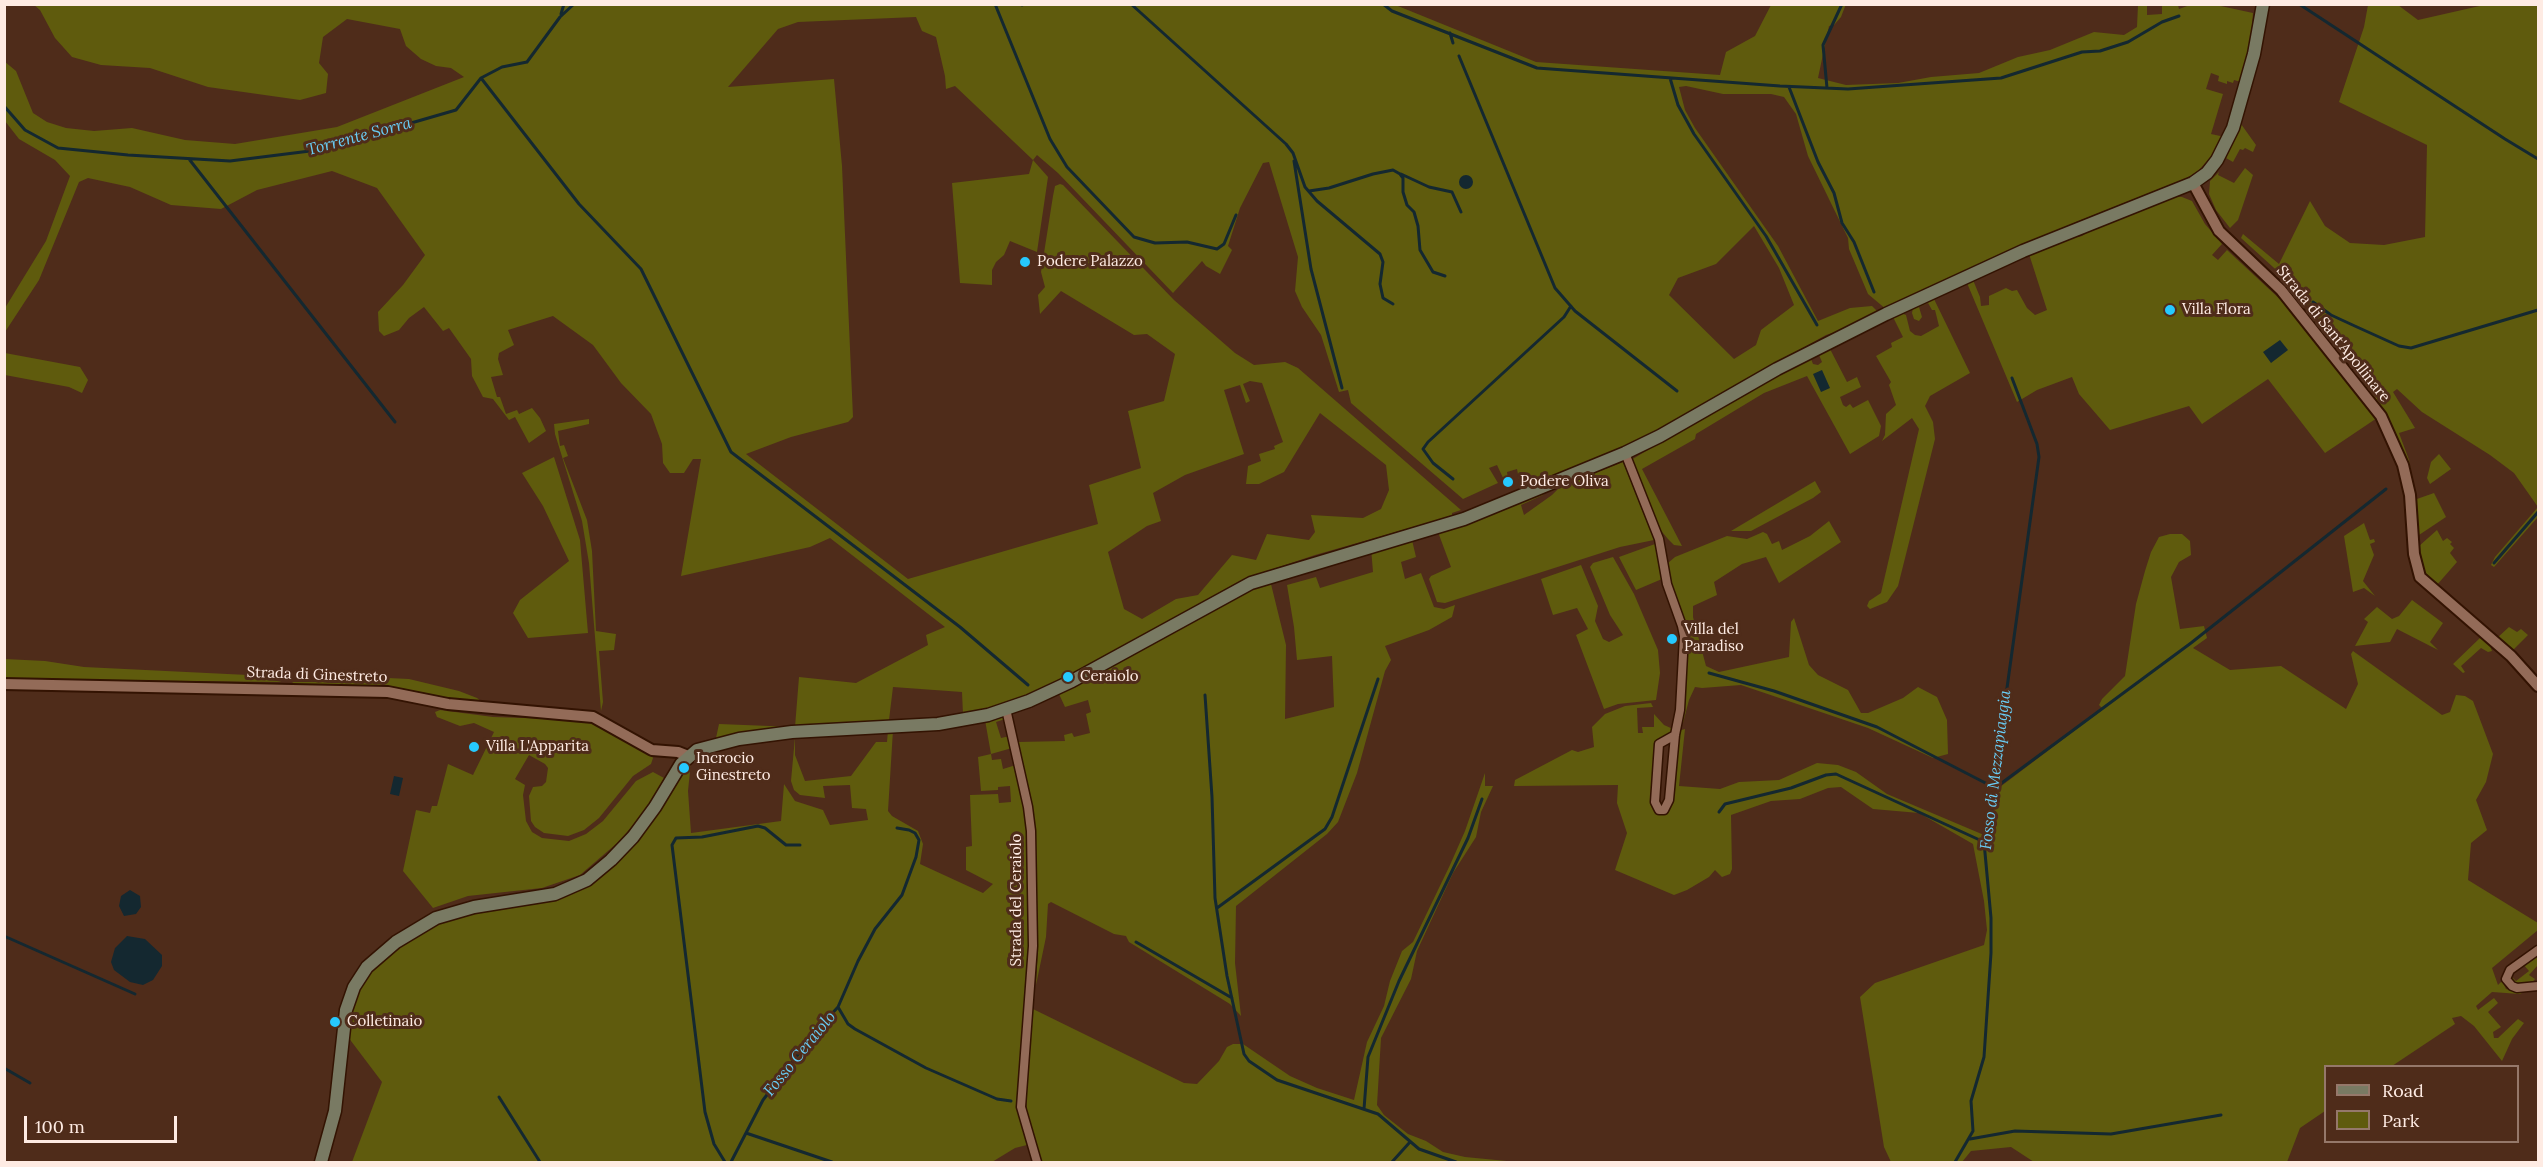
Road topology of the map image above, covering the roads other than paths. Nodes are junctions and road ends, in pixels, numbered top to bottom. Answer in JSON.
{"nodes":[{"id":1,"x":2263,"y":4,"type":"edge"},
{"id":2,"x":2193,"y":183,"type":"junction"},
{"id":3,"x":1625,"y":453,"type":"junction"},
{"id":4,"x":4,"y":684,"type":"edge"},
{"id":5,"x":2538,"y":686,"type":"edge"},
{"id":6,"x":1006,"y":709,"type":"junction"},
{"id":7,"x":1675,"y":735,"type":"junction"},
{"id":8,"x":688,"y":756,"type":"junction"},
{"id":9,"x":2538,"y":950,"type":"edge"},
{"id":10,"x":2538,"y":986,"type":"edge"},
{"id":11,"x":321,"y":1162,"type":"edge"},
{"id":12,"x":1037,"y":1162,"type":"edge"}],
"edges":[{"from":1,"to":2,"type":"main road"},
{"from":2,"to":3,"type":"main road"},
{"from":2,"to":5,"type":"street","name":"Strada di Sant'Apollinare"},
{"from":3,"to":6,"type":"main road"},
{"from":3,"to":7,"type":"street"},
{"from":4,"to":8,"type":"street","name":"Strada di Ginestreto"},
{"from":6,"to":8,"type":"main road"},
{"from":6,"to":12,"type":"street","name":"Strada del Ceraiolo"},
{"from":7,"to":7,"type":"street"},
{"from":8,"to":11,"type":"main road"},
{"from":9,"to":10,"type":"street"}]}
